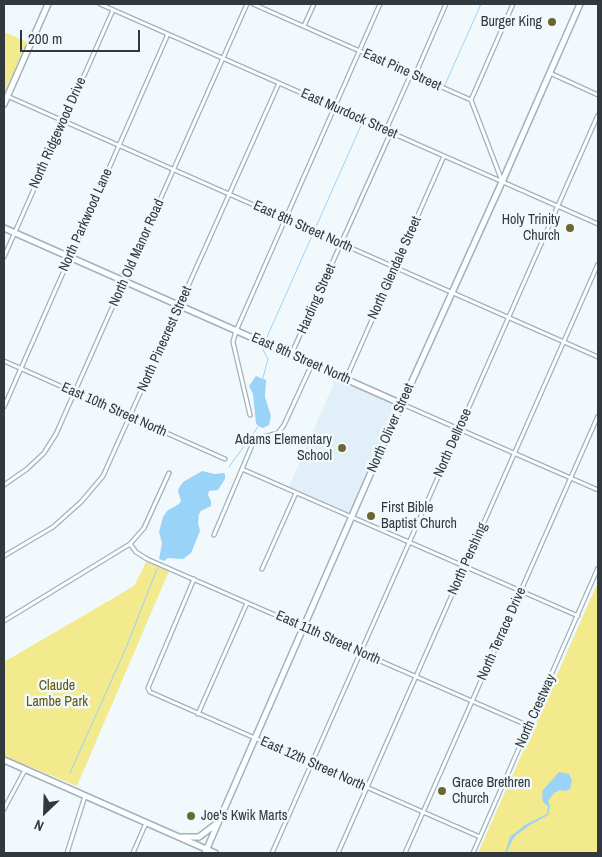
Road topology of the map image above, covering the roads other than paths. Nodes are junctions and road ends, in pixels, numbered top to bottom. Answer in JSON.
{"nodes":[{"id":1,"x":48,"y":4,"type":"edge"},
{"id":2,"x":100,"y":4,"type":"edge"},
{"id":3,"x":247,"y":4,"type":"edge"},
{"id":4,"x":253,"y":4,"type":"edge"},
{"id":5,"x":314,"y":4,"type":"edge"},
{"id":6,"x":380,"y":4,"type":"edge"},
{"id":7,"x":446,"y":4,"type":"edge"},
{"id":8,"x":513,"y":4,"type":"edge"},
{"id":9,"x":580,"y":4,"type":"edge"},
{"id":10,"x":113,"y":10,"type":"junction"},
{"id":11,"x":304,"y":26,"type":"junction"},
{"id":12,"x":168,"y":34,"type":"junction"},
{"id":13,"x":360,"y":51,"type":"junction"},
{"id":14,"x":223,"y":58,"type":"junction"},
{"id":15,"x":550,"y":73,"type":"junction"},
{"id":16,"x":413,"y":74,"type":"junction"},
{"id":17,"x":279,"y":83,"type":"junction"},
{"id":18,"x":598,"y":95,"type":"edge"},
{"id":19,"x":7,"y":96,"type":"junction"},
{"id":20,"x":470,"y":100,"type":"junction"},
{"id":21,"x":4,"y":104,"type":"edge"},
{"id":22,"x":335,"y":108,"type":"junction"},
{"id":23,"x":598,"y":115,"type":"edge"},
{"id":24,"x":64,"y":122,"type":"junction"},
{"id":25,"x":386,"y":130,"type":"junction"},
{"id":26,"x":390,"y":132,"type":"junction"},
{"id":27,"x":119,"y":146,"type":"junction"},
{"id":28,"x":444,"y":156,"type":"junction"},
{"id":29,"x":174,"y":170,"type":"junction"},
{"id":30,"x":502,"y":182,"type":"junction"},
{"id":31,"x":229,"y":195,"type":"junction"},
{"id":32,"x":558,"y":206,"type":"junction"},
{"id":33,"x":285,"y":219,"type":"junction"},
{"id":34,"x":598,"y":224,"type":"edge"},
{"id":35,"x":4,"y":228,"type":"edge"},
{"id":36,"x":14,"y":233,"type":"junction"},
{"id":37,"x":341,"y":244,"type":"junction"},
{"id":38,"x":4,"y":257,"type":"edge"},
{"id":39,"x":70,"y":257,"type":"junction"},
{"id":40,"x":598,"y":264,"type":"edge"},
{"id":41,"x":395,"y":268,"type":"junction"},
{"id":42,"x":125,"y":281,"type":"junction"},
{"id":43,"x":452,"y":293,"type":"junction"},
{"id":44,"x":180,"y":306,"type":"junction"},
{"id":45,"x":508,"y":318,"type":"junction"},
{"id":46,"x":236,"y":331,"type":"junction"},
{"id":47,"x":564,"y":342,"type":"junction"},
{"id":48,"x":291,"y":355,"type":"junction"},
{"id":49,"x":598,"y":358,"type":"edge"},
{"id":50,"x":4,"y":361,"type":"edge"},
{"id":51,"x":312,"y":364,"type":"junction"},
{"id":52,"x":20,"y":368,"type":"junction"},
{"id":53,"x":346,"y":379,"type":"junction"},
{"id":54,"x":75,"y":393,"type":"junction"},
{"id":55,"x":402,"y":404,"type":"junction"},
{"id":56,"x":4,"y":406,"type":"edge"},
{"id":57,"x":250,"y":415,"type":"dead end"},
{"id":58,"x":598,"y":416,"type":"edge"},
{"id":59,"x":131,"y":417,"type":"junction"},
{"id":60,"x":459,"y":429,"type":"junction"},
{"id":61,"x":515,"y":454,"type":"junction"},
{"id":62,"x":225,"y":459,"type":"dead end"},
{"id":63,"x":242,"y":469,"type":"junction"},
{"id":64,"x":168,"y":473,"type":"dead end"},
{"id":65,"x":4,"y":478,"type":"edge"},
{"id":66,"x":571,"y":478,"type":"junction"},
{"id":67,"x":5,"y":484,"type":"edge"},
{"id":68,"x":598,"y":490,"type":"edge"},
{"id":69,"x":296,"y":493,"type":"junction"},
{"id":70,"x":352,"y":517,"type":"junction"},
{"id":71,"x":214,"y":535,"type":"dead end"},
{"id":72,"x":409,"y":542,"type":"junction"},
{"id":73,"x":130,"y":544,"type":"junction"},
{"id":74,"x":4,"y":556,"type":"edge"},
{"id":75,"x":465,"y":566,"type":"junction"},
{"id":76,"x":598,"y":568,"type":"edge"},
{"id":77,"x":262,"y":569,"type":"dead end"},
{"id":78,"x":194,"y":579,"type":"junction"},
{"id":79,"x":521,"y":591,"type":"junction"},
{"id":80,"x":247,"y":603,"type":"junction"},
{"id":81,"x":578,"y":616,"type":"junction"},
{"id":82,"x":4,"y":621,"type":"edge"},
{"id":83,"x":304,"y":628,"type":"junction"},
{"id":84,"x":360,"y":652,"type":"junction"},
{"id":85,"x":416,"y":677,"type":"junction"},
{"id":86,"x":472,"y":701,"type":"junction"},
{"id":87,"x":198,"y":714,"type":"junction"},
{"id":88,"x":529,"y":726,"type":"junction"},
{"id":89,"x":255,"y":738,"type":"junction"},
{"id":90,"x":4,"y":760,"type":"edge"},
{"id":91,"x":311,"y":764,"type":"junction"},
{"id":92,"x":25,"y":770,"type":"junction"},
{"id":93,"x":367,"y":788,"type":"junction"},
{"id":94,"x":85,"y":796,"type":"junction"},
{"id":95,"x":4,"y":809,"type":"edge"},
{"id":96,"x":423,"y":812,"type":"junction"},
{"id":97,"x":218,"y":822,"type":"junction"},
{"id":98,"x":146,"y":823,"type":"junction"},
{"id":99,"x":177,"y":837,"type":"junction"},
{"id":100,"x":480,"y":837,"type":"junction"},
{"id":101,"x":206,"y":851,"type":"edge"},
{"id":102,"x":67,"y":853,"type":"edge"},
{"id":103,"x":132,"y":853,"type":"edge"},
{"id":104,"x":214,"y":853,"type":"edge"},
{"id":105,"x":272,"y":853,"type":"edge"},
{"id":106,"x":338,"y":853,"type":"edge"},
{"id":107,"x":405,"y":853,"type":"edge"},
{"id":108,"x":473,"y":853,"type":"edge"}],
"edges":[{"from":1,"to":19,"type":"main road"},
{"from":2,"to":10,"type":"street","name":"East Murdock Street"},
{"from":3,"to":14,"type":"street","name":"North Old Manor Road"},
{"from":4,"to":11,"type":"street","name":"East Pine Street"},
{"from":5,"to":11,"type":"street"},
{"from":6,"to":13,"type":"street"},
{"from":7,"to":16,"type":"street"},
{"from":8,"to":20,"type":"street"},
{"from":9,"to":15,"type":"main road","name":"North Oliver Street"},
{"from":10,"to":12,"type":"street","name":"East Murdock Street"},
{"from":10,"to":24,"type":"street","name":"North Ridgewood Drive"},
{"from":11,"to":13,"type":"street","name":"East Pine Street"},
{"from":12,"to":14,"type":"street","name":"East Murdock Street"},
{"from":12,"to":27,"type":"street","name":"North Parkwood Lane"},
{"from":13,"to":16,"type":"street","name":"East Pine Street"},
{"from":13,"to":22,"type":"street"},
{"from":14,"to":17,"type":"street","name":"East Murdock Street"},
{"from":14,"to":29,"type":"street","name":"North Old Manor Road"},
{"from":15,"to":18,"type":"street"},
{"from":15,"to":30,"type":"main road","name":"North Oliver Street"},
{"from":16,"to":20,"type":"street","name":"East Pine Street"},
{"from":16,"to":25,"type":"street"},
{"from":17,"to":22,"type":"street","name":"East Murdock Street"},
{"from":17,"to":31,"type":"street","name":"North Pinecrest Street"},
{"from":19,"to":21,"type":"main road"},
{"from":19,"to":24,"type":"street","name":"East 8th Street North"},
{"from":20,"to":30,"type":"street"},
{"from":22,"to":25,"type":"street","name":"East Murdock Street"},
{"from":22,"to":33,"type":"street"},
{"from":23,"to":32,"type":"street","name":"North Dellrose"},
{"from":24,"to":27,"type":"street","name":"East 8th Street North"},
{"from":24,"to":36,"type":"street","name":"North Ridgewood Drive"},
{"from":25,"to":26,"type":"street","name":"East Murdock Street"},
{"from":26,"to":28,"type":"street","name":"East Murdock Street"},
{"from":26,"to":37,"type":"street","name":"Harding Street"},
{"from":27,"to":29,"type":"street","name":"East 8th Street North"},
{"from":27,"to":39,"type":"street","name":"North Parkwood Lane"},
{"from":28,"to":30,"type":"street","name":"East Murdock Street"},
{"from":28,"to":41,"type":"street","name":"North Glendale Street"},
{"from":29,"to":31,"type":"street","name":"East 8th Street North"},
{"from":29,"to":42,"type":"street","name":"North Old Manor Road"},
{"from":30,"to":32,"type":"street","name":"East Murdock Street"},
{"from":30,"to":43,"type":"main road","name":"North Oliver Street"},
{"from":31,"to":33,"type":"street","name":"East 8th Street North"},
{"from":31,"to":44,"type":"street","name":"North Pinecrest Street"},
{"from":32,"to":34,"type":"street","name":"East Murdock Street"},
{"from":32,"to":45,"type":"street","name":"North Dellrose"},
{"from":33,"to":37,"type":"street","name":"East 8th Street North"},
{"from":33,"to":46,"type":"street"},
{"from":35,"to":36,"type":"main road","name":"East 9th Street North"},
{"from":36,"to":38,"type":"street","name":"North Ridgewood Drive"},
{"from":36,"to":39,"type":"main road","name":"East 9th Street North"},
{"from":37,"to":41,"type":"street","name":"East 8th Street North"},
{"from":37,"to":48,"type":"street","name":"Harding Street"},
{"from":39,"to":42,"type":"main road","name":"East 9th Street North"},
{"from":39,"to":52,"type":"street","name":"North Parkwood Lane"},
{"from":40,"to":47,"type":"street","name":"North Pershing"},
{"from":41,"to":43,"type":"street","name":"East 8th Street North"},
{"from":41,"to":53,"type":"street","name":"North Glendale Street"},
{"from":42,"to":44,"type":"main road","name":"East 9th Street North"},
{"from":42,"to":54,"type":"street","name":"North Old Manor Road"},
{"from":43,"to":45,"type":"street","name":"East 8th Street North"},
{"from":43,"to":55,"type":"main road","name":"North Oliver Street"},
{"from":44,"to":46,"type":"main road","name":"East 9th Street North"},
{"from":44,"to":59,"type":"street","name":"North Pinecrest Street"},
{"from":45,"to":47,"type":"street","name":"East 8th Street North"},
{"from":45,"to":60,"type":"street","name":"North Dellrose"},
{"from":46,"to":48,"type":"main road","name":"East 9th Street North"},
{"from":46,"to":57,"type":"street"},
{"from":47,"to":49,"type":"street","name":"East 8th Street North"},
{"from":47,"to":61,"type":"street","name":"North Pershing"},
{"from":48,"to":51,"type":"main road","name":"East 9th Street North"},
{"from":50,"to":52,"type":"street","name":"East 10th Street North"},
{"from":51,"to":53,"type":"main road","name":"East 9th Street North"},
{"from":51,"to":63,"type":"street"},
{"from":52,"to":54,"type":"street","name":"East 10th Street North"},
{"from":52,"to":56,"type":"street","name":"North Parkwood Lane"},
{"from":53,"to":55,"type":"main road","name":"East 9th Street North"},
{"from":54,"to":59,"type":"street","name":"East 10th Street North"},
{"from":54,"to":67,"type":"street","name":"North Old Manor Road"},
{"from":55,"to":60,"type":"street","name":"East 9th Street North"},
{"from":55,"to":70,"type":"main road","name":"North Oliver Street"},
{"from":58,"to":66,"type":"street","name":"North Terrace Drive"},
{"from":59,"to":62,"type":"street","name":"East 10th Street North"},
{"from":59,"to":74,"type":"street","name":"North Pinecrest Street"},
{"from":60,"to":61,"type":"street","name":"East 9th Street North"},
{"from":60,"to":72,"type":"street","name":"North Dellrose"},
{"from":61,"to":66,"type":"street","name":"East 9th Street North"},
{"from":61,"to":75,"type":"street","name":"North Pershing"},
{"from":63,"to":69,"type":"street"},
{"from":63,"to":71,"type":"street"},
{"from":64,"to":73,"type":"street"},
{"from":65,"to":67,"type":"street"},
{"from":66,"to":68,"type":"street","name":"East 9th Street North"},
{"from":66,"to":79,"type":"street","name":"North Terrace Drive"},
{"from":69,"to":70,"type":"street"},
{"from":69,"to":77,"type":"street"},
{"from":70,"to":72,"type":"street"},
{"from":70,"to":83,"type":"main road","name":"North Oliver Street"},
{"from":72,"to":75,"type":"street"},
{"from":72,"to":84,"type":"street","name":"North Dellrose"},
{"from":73,"to":78,"type":"street","name":"East 11th Street North"},
{"from":73,"to":82,"type":"street"},
{"from":75,"to":79,"type":"street"},
{"from":75,"to":85,"type":"street","name":"North Pershing"},
{"from":76,"to":81,"type":"street","name":"North Crestway"},
{"from":78,"to":80,"type":"street","name":"East 11th Street North"},
{"from":78,"to":87,"type":"street","name":"East 12th Street North"},
{"from":79,"to":81,"type":"street"},
{"from":79,"to":86,"type":"street","name":"North Terrace Drive"},
{"from":80,"to":83,"type":"street","name":"East 11th Street North"},
{"from":80,"to":87,"type":"street"},
{"from":81,"to":88,"type":"street","name":"North Crestway"},
{"from":83,"to":84,"type":"street","name":"East 11th Street North"},
{"from":83,"to":89,"type":"main road","name":"North Oliver Street"},
{"from":84,"to":85,"type":"street","name":"East 11th Street North"},
{"from":84,"to":91,"type":"street","name":"North Dellrose"},
{"from":85,"to":86,"type":"street","name":"East 11th Street North"},
{"from":85,"to":93,"type":"street","name":"North Pershing"},
{"from":86,"to":88,"type":"street","name":"East 11th Street North"},
{"from":86,"to":96,"type":"street","name":"North Terrace Drive"},
{"from":87,"to":89,"type":"street","name":"East 12th Street North"},
{"from":88,"to":100,"type":"street","name":"North Crestway"},
{"from":89,"to":91,"type":"street","name":"East 12th Street North"},
{"from":89,"to":97,"type":"main road","name":"North Oliver Street"},
{"from":90,"to":92,"type":"main road"},
{"from":91,"to":93,"type":"street","name":"East 12th Street North"},
{"from":91,"to":105,"type":"street","name":"North Dellrose"},
{"from":92,"to":94,"type":"main road"},
{"from":92,"to":95,"type":"street"},
{"from":93,"to":96,"type":"street","name":"East 12th Street North"},
{"from":93,"to":106,"type":"street","name":"North Pershing"},
{"from":94,"to":98,"type":"main road"},
{"from":94,"to":102,"type":"street"},
{"from":96,"to":100,"type":"street","name":"East 12th Street North"},
{"from":96,"to":107,"type":"street","name":"North Terrace Drive"},
{"from":97,"to":99,"type":"main road"},
{"from":97,"to":101,"type":"main road","name":"North Oliver Street"},
{"from":98,"to":99,"type":"main road"},
{"from":98,"to":103,"type":"street"},
{"from":99,"to":101,"type":"main road"},
{"from":100,"to":108,"type":"street","name":"North Crestway"},
{"from":101,"to":104,"type":"main road"}]}
